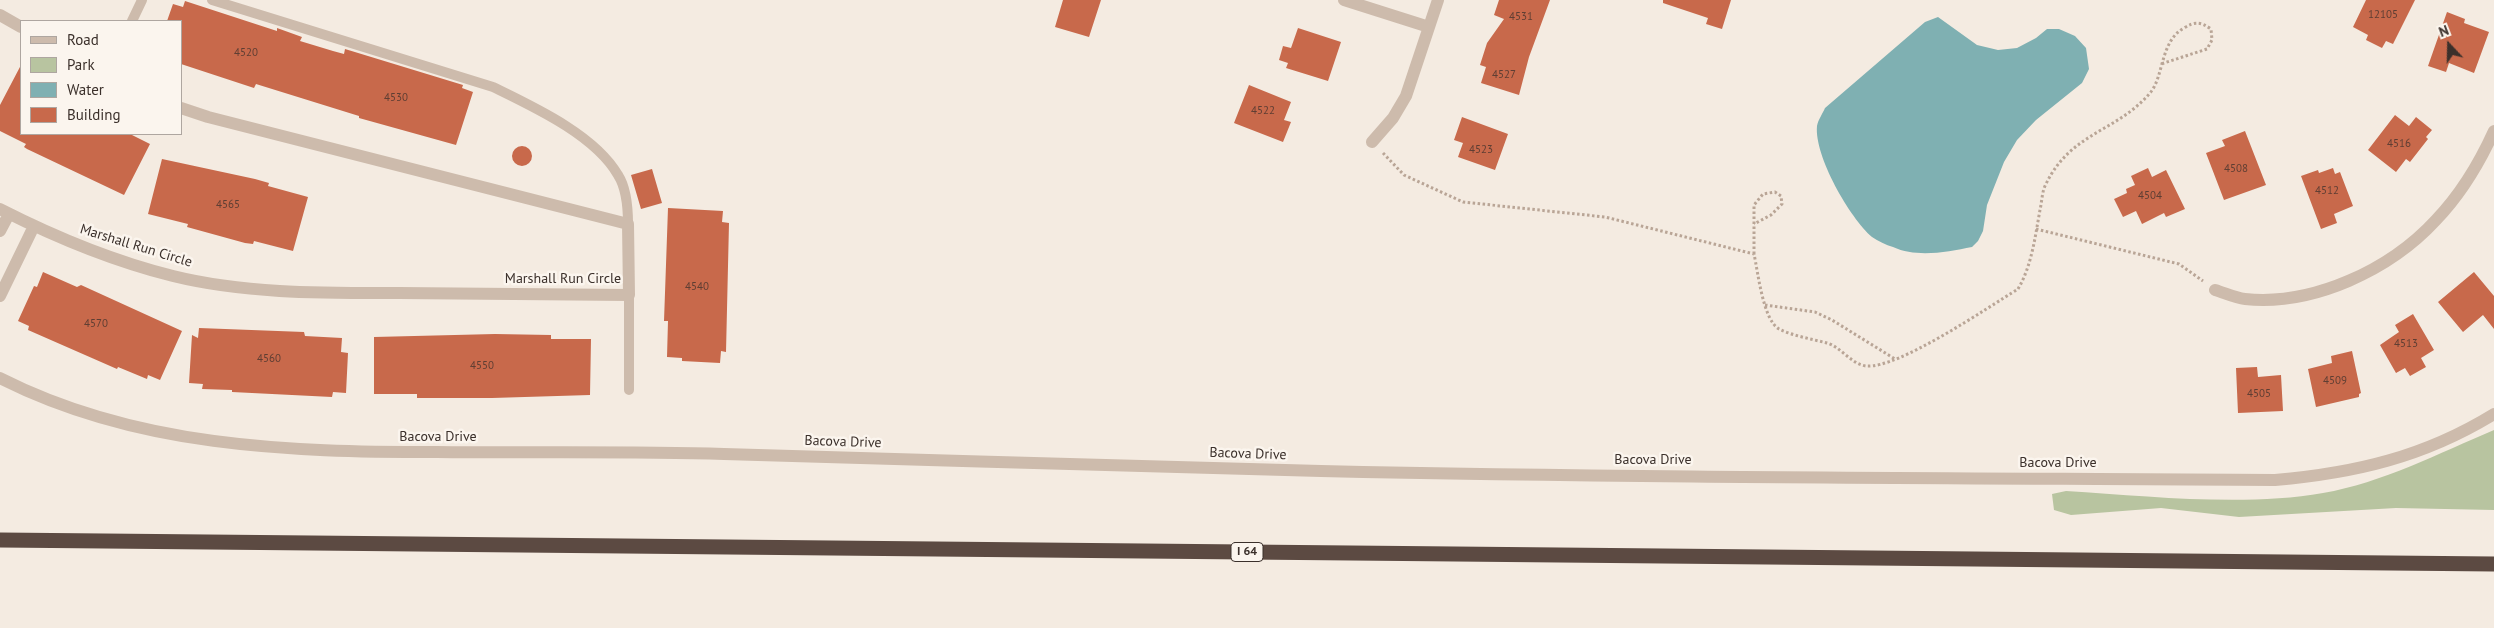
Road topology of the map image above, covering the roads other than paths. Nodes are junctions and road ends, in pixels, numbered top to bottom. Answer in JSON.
{"nodes":[{"id":1,"x":142,"y":0,"type":"edge"},
{"id":2,"x":212,"y":0,"type":"edge"},
{"id":3,"x":1344,"y":0,"type":"edge"},
{"id":4,"x":1438,"y":0,"type":"edge"},
{"id":5,"x":0,"y":15,"type":"edge"},
{"id":6,"x":132,"y":20,"type":"edge"},
{"id":7,"x":20,"y":26,"type":"edge"},
{"id":8,"x":1429,"y":27,"type":"junction"},
{"id":9,"x":182,"y":108,"type":"edge"},
{"id":10,"x":2494,"y":131,"type":"edge"},
{"id":11,"x":1372,"y":142,"type":"road end"},
{"id":12,"x":4,"y":211,"type":"edge"},
{"id":13,"x":628,"y":224,"type":"junction"},
{"id":14,"x":34,"y":226,"type":"junction"},
{"id":15,"x":0,"y":232,"type":"edge"},
{"id":16,"x":6,"y":270,"type":"edge"},
{"id":17,"x":2215,"y":290,"type":"road end"},
{"id":18,"x":629,"y":295,"type":"junction"},
{"id":19,"x":0,"y":296,"type":"edge"},
{"id":20,"x":0,"y":378,"type":"edge"},
{"id":21,"x":629,"y":390,"type":"dead end"},
{"id":22,"x":2494,"y":414,"type":"edge"},
{"id":23,"x":0,"y":540,"type":"edge"},
{"id":24,"x":2494,"y":564,"type":"edge"}],
"edges":[{"from":1,"to":6,"type":"lane"},
{"from":2,"to":13,"type":"lane"},
{"from":3,"to":8,"type":"street"},
{"from":4,"to":8,"type":"street"},
{"from":5,"to":7,"type":"street"},
{"from":8,"to":11,"type":"street"},
{"from":9,"to":13,"type":"street"},
{"from":10,"to":17,"type":"street"},
{"from":12,"to":14,"type":"street","name":"Marshall Run Circle"},
{"from":12,"to":15,"type":"street","name":"Marshall Run Circle"},
{"from":13,"to":18,"type":"street","name":"Marshall Run Circle"},
{"from":14,"to":16,"type":"street"},
{"from":14,"to":18,"type":"street","name":"Marshall Run Circle"},
{"from":16,"to":19,"type":"street"},
{"from":18,"to":21,"type":"lane"},
{"from":20,"to":22,"type":"street","name":"Bacova Drive"},
{"from":23,"to":24,"type":"highway","number":"I 64"}]}
